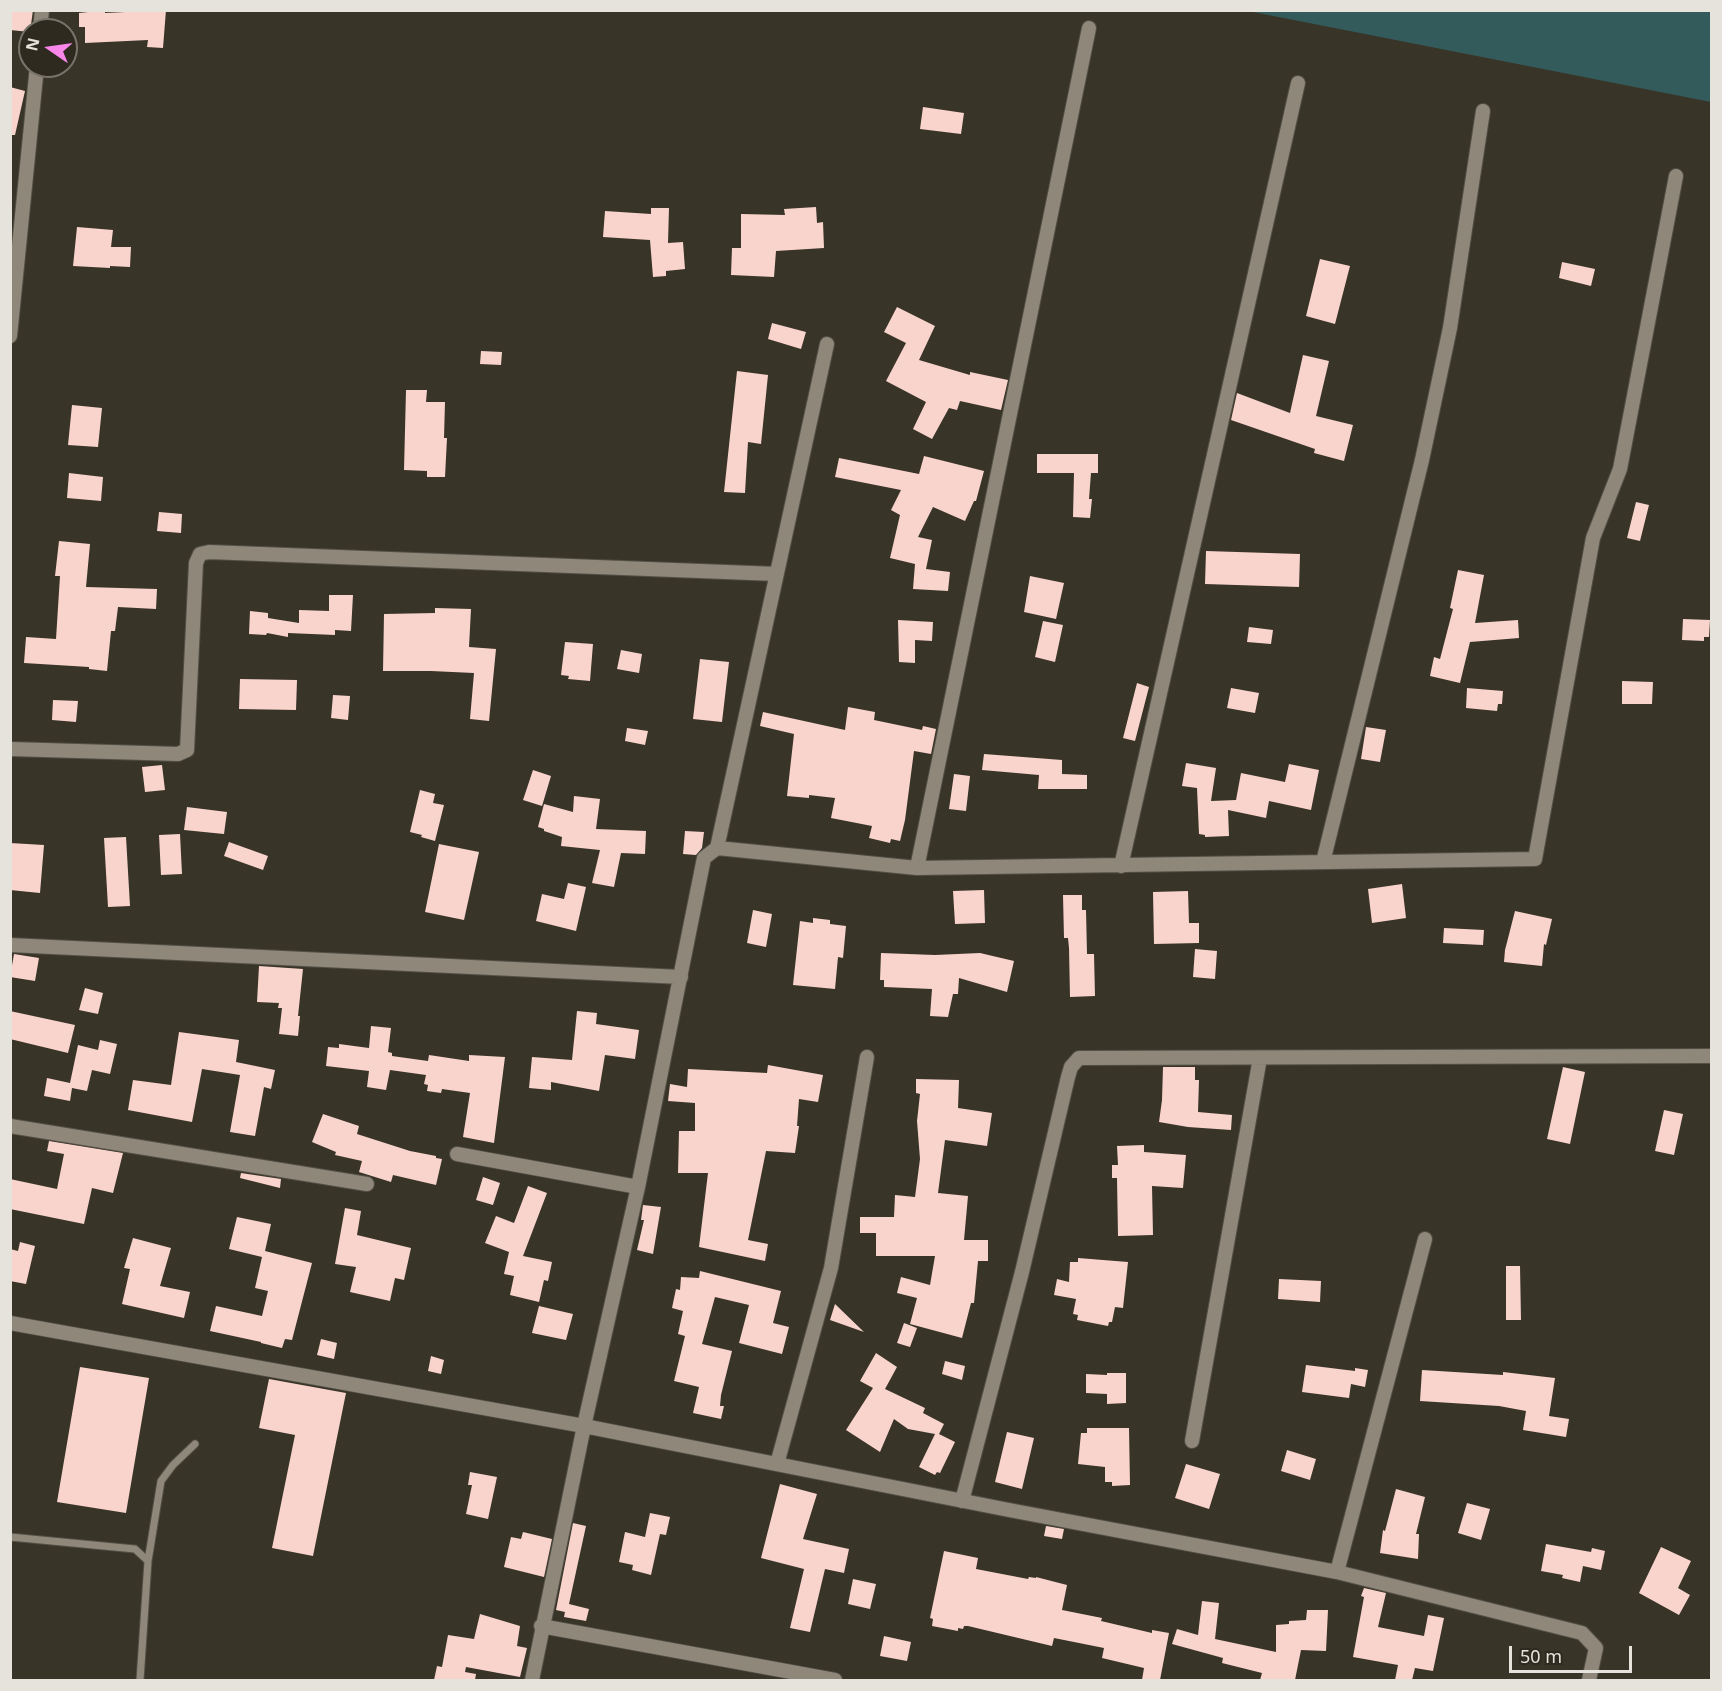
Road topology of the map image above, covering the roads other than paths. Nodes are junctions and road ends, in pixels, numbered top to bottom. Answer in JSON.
{"nodes":[{"id":1,"x":1089,"y":28,"type":"dead end"},
{"id":2,"x":36,"y":78,"type":"edge"},
{"id":3,"x":1298,"y":83,"type":"dead end"},
{"id":4,"x":1483,"y":111,"type":"dead end"},
{"id":5,"x":1676,"y":176,"type":"dead end"},
{"id":6,"x":14,"y":267,"type":"edge"},
{"id":7,"x":10,"y":336,"type":"edge"},
{"id":8,"x":827,"y":344,"type":"dead end"},
{"id":9,"x":777,"y":574,"type":"junction"},
{"id":10,"x":10,"y":749,"type":"edge"},
{"id":11,"x":717,"y":848,"type":"junction"},
{"id":12,"x":1323,"y":862,"type":"junction"},
{"id":13,"x":1120,"y":866,"type":"junction"},
{"id":14,"x":917,"y":868,"type":"junction"},
{"id":15,"x":10,"y":945,"type":"edge"},
{"id":16,"x":681,"y":977,"type":"junction"},
{"id":17,"x":1712,"y":1056,"type":"edge"},
{"id":18,"x":867,"y":1057,"type":"dead end"},
{"id":19,"x":1260,"y":1058,"type":"junction"},
{"id":20,"x":10,"y":1126,"type":"edge"},
{"id":21,"x":457,"y":1154,"type":"dead end"},
{"id":22,"x":366,"y":1184,"type":"dead end"},
{"id":23,"x":638,"y":1187,"type":"junction"},
{"id":24,"x":1425,"y":1239,"type":"dead end"},
{"id":25,"x":10,"y":1323,"type":"edge"},
{"id":26,"x":584,"y":1426,"type":"junction"},
{"id":27,"x":1192,"y":1441,"type":"dead end"},
{"id":28,"x":195,"y":1444,"type":"dead end"},
{"id":29,"x":777,"y":1464,"type":"junction"},
{"id":30,"x":962,"y":1501,"type":"junction"},
{"id":31,"x":10,"y":1537,"type":"edge"},
{"id":32,"x":148,"y":1561,"type":"junction"},
{"id":33,"x":1337,"y":1572,"type":"junction"},
{"id":34,"x":542,"y":1626,"type":"junction"},
{"id":35,"x":140,"y":1680,"type":"edge"},
{"id":36,"x":532,"y":1680,"type":"edge"},
{"id":37,"x":835,"y":1680,"type":"edge"},
{"id":38,"x":1589,"y":1680,"type":"edge"}],
"edges":[{"from":1,"to":14,"type":"street"},
{"from":2,"to":6,"type":"street"},
{"from":3,"to":13,"type":"street"},
{"from":4,"to":12,"type":"street"},
{"from":5,"to":12,"type":"street"},
{"from":6,"to":7,"type":"street"},
{"from":8,"to":9,"type":"street"},
{"from":9,"to":10,"type":"street"},
{"from":9,"to":11,"type":"street"},
{"from":11,"to":14,"type":"street"},
{"from":11,"to":16,"type":"street"},
{"from":12,"to":13,"type":"street"},
{"from":13,"to":14,"type":"street"},
{"from":15,"to":16,"type":"street"},
{"from":16,"to":23,"type":"street"},
{"from":17,"to":19,"type":"street"},
{"from":18,"to":29,"type":"street"},
{"from":19,"to":27,"type":"street"},
{"from":19,"to":30,"type":"street"},
{"from":20,"to":22,"type":"street"},
{"from":21,"to":23,"type":"street"},
{"from":23,"to":26,"type":"street"},
{"from":24,"to":33,"type":"street"},
{"from":25,"to":26,"type":"street"},
{"from":26,"to":29,"type":"street"},
{"from":26,"to":34,"type":"street"},
{"from":28,"to":32,"type":"lane"},
{"from":29,"to":30,"type":"street"},
{"from":30,"to":33,"type":"street"},
{"from":31,"to":32,"type":"lane"},
{"from":32,"to":35,"type":"lane"},
{"from":33,"to":38,"type":"street"},
{"from":34,"to":36,"type":"street"},
{"from":34,"to":37,"type":"street"}]}
